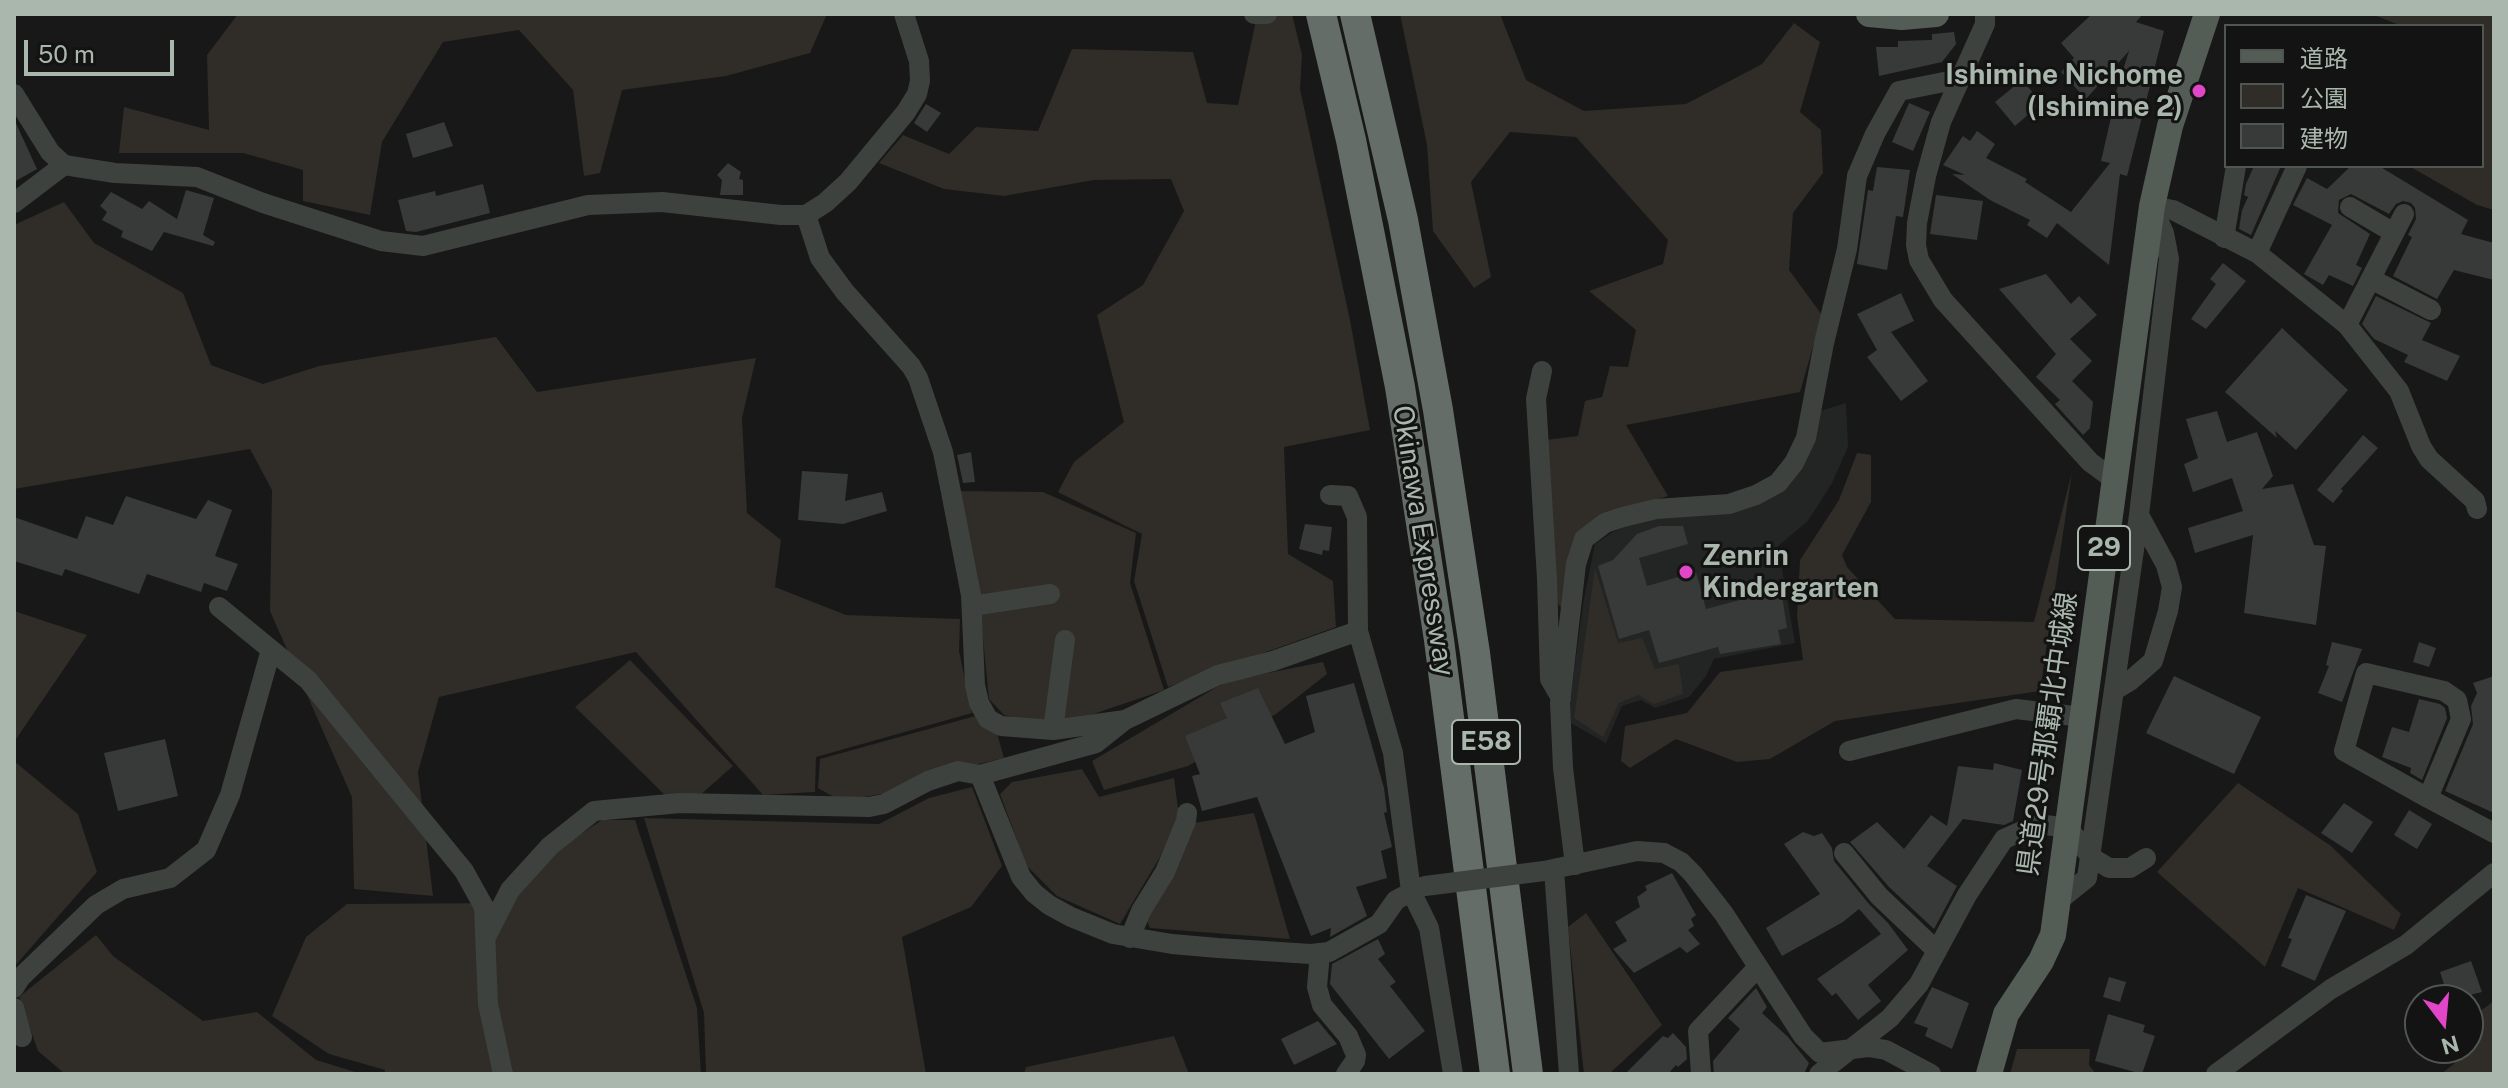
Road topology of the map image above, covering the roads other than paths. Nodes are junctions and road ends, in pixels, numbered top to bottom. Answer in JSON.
{"nodes":[{"id":1,"x":904,"y":14,"type":"edge"},
{"id":2,"x":1254,"y":14,"type":"edge"},
{"id":3,"x":1267,"y":14,"type":"edge"},
{"id":4,"x":1321,"y":14,"type":"edge"},
{"id":5,"x":1355,"y":14,"type":"edge"},
{"id":6,"x":1869,"y":14,"type":"edge"},
{"id":7,"x":1936,"y":14,"type":"edge"},
{"id":8,"x":1985,"y":14,"type":"edge"},
{"id":9,"x":2207,"y":14,"type":"edge"},
{"id":10,"x":1959,"y":79,"type":"junction"},
{"id":11,"x":14,"y":94,"type":"edge"},
{"id":12,"x":64,"y":165,"type":"junction"},
{"id":13,"x":2236,"y":168,"type":"edge"},
{"id":14,"x":2296,"y":168,"type":"edge"},
{"id":15,"x":14,"y":203,"type":"edge"},
{"id":16,"x":2152,"y":206,"type":"junction"},
{"id":17,"x":2350,"y":207,"type":"dead end"},
{"id":18,"x":2404,"y":214,"type":"dead end"},
{"id":19,"x":806,"y":215,"type":"junction"},
{"id":20,"x":2394,"y":233,"type":"junction"},
{"id":21,"x":2224,"y":238,"type":"junction"},
{"id":22,"x":2257,"y":253,"type":"junction"},
{"id":23,"x":2371,"y":279,"type":"junction"},
{"id":24,"x":2431,"y":310,"type":"dead end"},
{"id":25,"x":2347,"y":325,"type":"junction"},
{"id":26,"x":1542,"y":371,"type":"dead end"},
{"id":27,"x":2113,"y":479,"type":"junction"},
{"id":28,"x":1330,"y":495,"type":"dead end"},
{"id":29,"x":2477,"y":509,"type":"dead end"},
{"id":30,"x":2139,"y":515,"type":"junction"},
{"id":31,"x":1050,"y":594,"type":"dead end"},
{"id":32,"x":972,"y":606,"type":"junction"},
{"id":33,"x":219,"y":607,"type":"dead end"},
{"id":34,"x":1358,"y":631,"type":"junction"},
{"id":35,"x":1065,"y":640,"type":"dead end"},
{"id":36,"x":271,"y":650,"type":"junction"},
{"id":37,"x":2115,"y":690,"type":"junction"},
{"id":38,"x":1561,"y":698,"type":"junction"},
{"id":39,"x":2082,"y":717,"type":"junction"},
{"id":40,"x":1125,"y":720,"type":"junction"},
{"id":41,"x":1053,"y":730,"type":"junction"},
{"id":42,"x":1849,"y":751,"type":"dead end"},
{"id":43,"x":980,"y":775,"type":"junction"},
{"id":44,"x":2428,"y":798,"type":"junction"},
{"id":45,"x":1187,"y":813,"type":"dead end"},
{"id":46,"x":2068,"y":828,"type":"junction"},
{"id":47,"x":2494,"y":833,"type":"edge"},
{"id":48,"x":1844,"y":853,"type":"dead end"},
{"id":49,"x":2091,"y":857,"type":"junction"},
{"id":50,"x":2146,"y":858,"type":"dead end"},
{"id":51,"x":1575,"y":865,"type":"junction"},
{"id":52,"x":1549,"y":871,"type":"junction"},
{"id":53,"x":2494,"y":873,"type":"edge"},
{"id":54,"x":1418,"y":889,"type":"junction"},
{"id":55,"x":2057,"y":902,"type":"junction"},
{"id":56,"x":486,"y":937,"type":"junction"},
{"id":57,"x":1130,"y":938,"type":"junction"},
{"id":58,"x":1937,"y":951,"type":"junction"},
{"id":59,"x":1320,"y":953,"type":"junction"},
{"id":60,"x":1758,"y":967,"type":"junction"},
{"id":61,"x":14,"y":988,"type":"edge"},
{"id":62,"x":14,"y":1008,"type":"edge"},
{"id":63,"x":22,"y":1037,"type":"dead end"},
{"id":64,"x":1850,"y":1050,"type":"junction"},
{"id":65,"x":503,"y":1074,"type":"edge"},
{"id":66,"x":1346,"y":1074,"type":"edge"},
{"id":67,"x":1453,"y":1074,"type":"edge"},
{"id":68,"x":1495,"y":1074,"type":"edge"},
{"id":69,"x":1528,"y":1074,"type":"edge"},
{"id":70,"x":1569,"y":1074,"type":"edge"},
{"id":71,"x":1701,"y":1074,"type":"edge"},
{"id":72,"x":1819,"y":1074,"type":"edge"},
{"id":73,"x":1931,"y":1074,"type":"edge"},
{"id":74,"x":1989,"y":1074,"type":"edge"},
{"id":75,"x":2216,"y":1074,"type":"edge"}],
"edges":[{"from":1,"to":19,"type":"street"},
{"from":2,"to":3,"type":"street"},
{"from":4,"to":68,"type":"highway","name":"Okinawa Expressway","number":"E58"},
{"from":5,"to":69,"type":"highway","name":"Okinawa Expressway","number":"E58"},
{"from":6,"to":7,"type":"main road"},
{"from":8,"to":10,"type":"street"},
{"from":9,"to":16,"type":"main road","name":"県道29号那覇北中城線","number":"29"},
{"from":10,"to":27,"type":"street"},
{"from":10,"to":38,"type":"street"},
{"from":11,"to":12,"type":"street"},
{"from":12,"to":15,"type":"street"},
{"from":12,"to":19,"type":"street"},
{"from":13,"to":21,"type":"street"},
{"from":14,"to":22,"type":"street"},
{"from":16,"to":21,"type":"street"},
{"from":16,"to":27,"type":"main road","name":"県道29号那覇北中城線","number":"29"},
{"from":16,"to":30,"type":"street"},
{"from":17,"to":20,"type":"street"},
{"from":18,"to":20,"type":"street"},
{"from":19,"to":32,"type":"street"},
{"from":20,"to":23,"type":"street"},
{"from":21,"to":22,"type":"street"},
{"from":22,"to":25,"type":"street"},
{"from":23,"to":24,"type":"street"},
{"from":23,"to":25,"type":"street"},
{"from":25,"to":29,"type":"street"},
{"from":26,"to":38,"type":"street"},
{"from":27,"to":39,"type":"main road","name":"県道29号那覇北中城線","number":"29"},
{"from":28,"to":34,"type":"street"},
{"from":30,"to":37,"type":"street"},
{"from":30,"to":37,"type":"street"},
{"from":31,"to":32,"type":"street"},
{"from":32,"to":41,"type":"street"},
{"from":33,"to":36,"type":"street"},
{"from":34,"to":40,"type":"street"},
{"from":34,"to":54,"type":"street"},
{"from":35,"to":41,"type":"street"},
{"from":36,"to":56,"type":"street"},
{"from":36,"to":61,"type":"street"},
{"from":37,"to":49,"type":"street"},
{"from":38,"to":51,"type":"street"},
{"from":39,"to":42,"type":"street"},
{"from":39,"to":46,"type":"main road","name":"県道29号那覇北中城線","number":"29"},
{"from":40,"to":41,"type":"street"},
{"from":40,"to":43,"type":"street"},
{"from":43,"to":56,"type":"street"},
{"from":43,"to":57,"type":"street"},
{"from":44,"to":44,"type":"street"},
{"from":44,"to":47,"type":"street"},
{"from":45,"to":57,"type":"street"},
{"from":46,"to":49,"type":"street"},
{"from":46,"to":55,"type":"main road","name":"県道29号那覇北中城線","number":"29"},
{"from":46,"to":58,"type":"street"},
{"from":48,"to":58,"type":"street"},
{"from":49,"to":50,"type":"street"},
{"from":49,"to":55,"type":"street"},
{"from":51,"to":52,"type":"street"},
{"from":51,"to":60,"type":"street"},
{"from":52,"to":54,"type":"street","bridge":true},
{"from":52,"to":70,"type":"street"},
{"from":53,"to":75,"type":"street"},
{"from":54,"to":59,"type":"street"},
{"from":54,"to":67,"type":"street"},
{"from":55,"to":74,"type":"main road","name":"県道29号那覇北中城線","number":"29"},
{"from":56,"to":65,"type":"street"},
{"from":57,"to":59,"type":"street"},
{"from":58,"to":64,"type":"street"},
{"from":59,"to":66,"type":"street"},
{"from":60,"to":64,"type":"street"},
{"from":60,"to":71,"type":"street"},
{"from":62,"to":63,"type":"street"},
{"from":64,"to":72,"type":"street"},
{"from":64,"to":73,"type":"street"}]}
